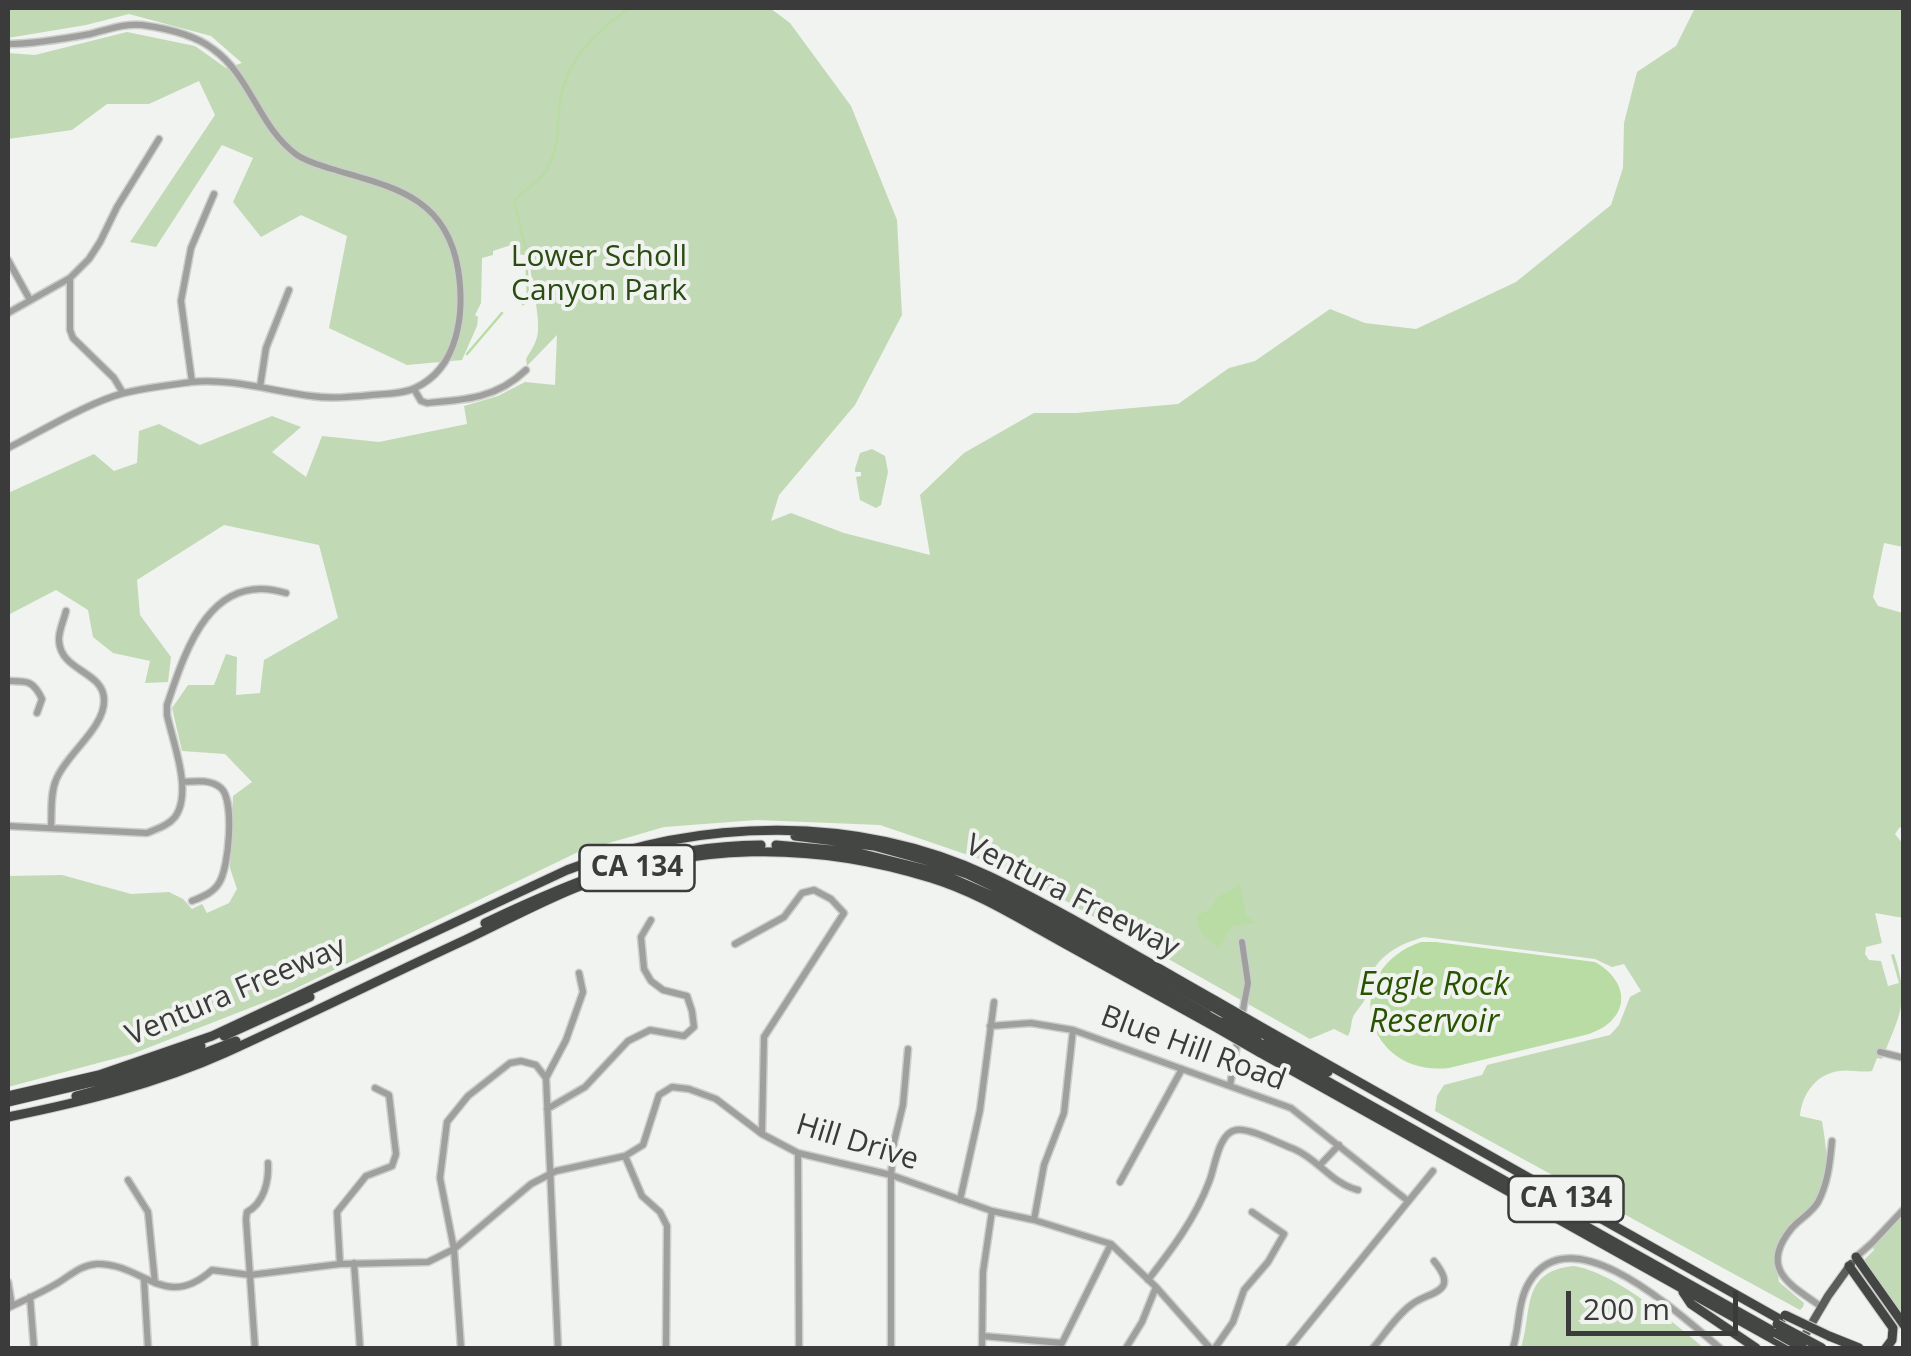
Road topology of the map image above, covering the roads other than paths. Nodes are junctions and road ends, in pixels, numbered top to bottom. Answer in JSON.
{"nodes":[{"id":1,"x":8,"y":44,"type":"edge"},
{"id":2,"x":159,"y":138,"type":"dead end"},
{"id":3,"x":214,"y":194,"type":"dead end"},
{"id":4,"x":8,"y":260,"type":"edge"},
{"id":5,"x":70,"y":278,"type":"junction"},
{"id":6,"x":289,"y":290,"type":"dead end"},
{"id":7,"x":30,"y":300,"type":"junction"},
{"id":8,"x":8,"y":313,"type":"edge"},
{"id":9,"x":526,"y":370,"type":"dead end"},
{"id":10,"x":192,"y":382,"type":"junction"},
{"id":11,"x":260,"y":387,"type":"junction"},
{"id":12,"x":414,"y":389,"type":"junction"},
{"id":13,"x":123,"y":394,"type":"junction"},
{"id":14,"x":8,"y":448,"type":"edge"},
{"id":15,"x":286,"y":594,"type":"dead end"},
{"id":16,"x":66,"y":610,"type":"dead end"},
{"id":17,"x":8,"y":681,"type":"edge"},
{"id":18,"x":37,"y":713,"type":"dead end"},
{"id":19,"x":182,"y":782,"type":"junction"},
{"id":20,"x":8,"y":826,"type":"edge"},
{"id":21,"x":51,"y":827,"type":"junction"},
{"id":22,"x":192,"y":901,"type":"dead end"},
{"id":23,"x":651,"y":920,"type":"dead end"},
{"id":24,"x":1242,"y":942,"type":"dead end"},
{"id":25,"x":735,"y":944,"type":"dead end"},
{"id":26,"x":579,"y":973,"type":"dead end"},
{"id":27,"x":994,"y":1002,"type":"dead end"},
{"id":28,"x":990,"y":1026,"type":"junction"},
{"id":29,"x":1074,"y":1030,"type":"junction"},
{"id":30,"x":1261,"y":1040,"type":"junction"},
{"id":31,"x":908,"y":1049,"type":"dead end"},
{"id":32,"x":1880,"y":1052,"type":"dead end"},
{"id":33,"x":1904,"y":1058,"type":"edge"},
{"id":34,"x":1308,"y":1066,"type":"junction"},
{"id":35,"x":1182,"y":1069,"type":"junction"},
{"id":36,"x":546,"y":1078,"type":"junction"},
{"id":37,"x":1351,"y":1081,"type":"junction"},
{"id":38,"x":1230,"y":1086,"type":"junction"},
{"id":39,"x":376,"y":1088,"type":"dead end"},
{"id":40,"x":8,"y":1099,"type":"edge"},
{"id":41,"x":1358,"y":1103,"type":"junction"},
{"id":42,"x":547,"y":1109,"type":"junction"},
{"id":43,"x":8,"y":1116,"type":"edge"},
{"id":44,"x":762,"y":1134,"type":"junction"},
{"id":45,"x":1832,"y":1142,"type":"dead end"},
{"id":46,"x":1339,"y":1145,"type":"junction"},
{"id":47,"x":798,"y":1153,"type":"junction"},
{"id":48,"x":625,"y":1156,"type":"junction"},
{"id":49,"x":268,"y":1163,"type":"dead end"},
{"id":50,"x":1320,"y":1165,"type":"junction"},
{"id":51,"x":1433,"y":1171,"type":"dead end"},
{"id":52,"x":549,"y":1175,"type":"junction"},
{"id":53,"x":890,"y":1176,"type":"junction"},
{"id":54,"x":128,"y":1180,"type":"dead end"},
{"id":55,"x":1120,"y":1182,"type":"dead end"},
{"id":56,"x":1358,"y":1190,"type":"dead end"},
{"id":57,"x":960,"y":1200,"type":"junction"},
{"id":58,"x":1408,"y":1201,"type":"junction"},
{"id":59,"x":1904,"y":1209,"type":"edge"},
{"id":60,"x":992,"y":1211,"type":"junction"},
{"id":61,"x":1252,"y":1212,"type":"dead end"},
{"id":62,"x":1034,"y":1220,"type":"junction"},
{"id":63,"x":1111,"y":1244,"type":"junction"},
{"id":64,"x":454,"y":1250,"type":"junction"},
{"id":65,"x":1434,"y":1260,"type":"dead end"},
{"id":66,"x":1852,"y":1262,"type":"junction"},
{"id":67,"x":354,"y":1263,"type":"junction"},
{"id":68,"x":340,"y":1264,"type":"junction"},
{"id":69,"x":250,"y":1275,"type":"junction"},
{"id":70,"x":144,"y":1279,"type":"junction"},
{"id":71,"x":1148,"y":1280,"type":"junction"},
{"id":72,"x":8,"y":1282,"type":"edge"},
{"id":73,"x":155,"y":1284,"type":"junction"},
{"id":74,"x":1678,"y":1286,"type":"junction"},
{"id":75,"x":1156,"y":1287,"type":"junction"},
{"id":76,"x":30,"y":1297,"type":"junction"},
{"id":77,"x":10,"y":1307,"type":"edge"},
{"id":78,"x":1822,"y":1307,"type":"junction"},
{"id":79,"x":1904,"y":1325,"type":"edge"},
{"id":80,"x":1778,"y":1326,"type":"junction"},
{"id":81,"x":982,"y":1336,"type":"junction"},
{"id":82,"x":1827,"y":1344,"type":"edge"},
{"id":83,"x":34,"y":1348,"type":"edge"},
{"id":84,"x":148,"y":1348,"type":"edge"},
{"id":85,"x":254,"y":1348,"type":"edge"},
{"id":86,"x":360,"y":1348,"type":"edge"},
{"id":87,"x":461,"y":1348,"type":"edge"},
{"id":88,"x":558,"y":1348,"type":"edge"},
{"id":89,"x":666,"y":1348,"type":"edge"},
{"id":90,"x":798,"y":1348,"type":"edge"},
{"id":91,"x":891,"y":1348,"type":"edge"},
{"id":92,"x":982,"y":1348,"type":"edge"},
{"id":93,"x":1126,"y":1348,"type":"edge"},
{"id":94,"x":1213,"y":1348,"type":"edge"},
{"id":95,"x":1289,"y":1348,"type":"edge"},
{"id":96,"x":1373,"y":1348,"type":"edge"},
{"id":97,"x":1513,"y":1348,"type":"edge"},
{"id":98,"x":1720,"y":1348,"type":"edge"},
{"id":99,"x":1756,"y":1348,"type":"edge"},
{"id":100,"x":1789,"y":1348,"type":"edge"},
{"id":101,"x":1800,"y":1348,"type":"edge"},
{"id":102,"x":1859,"y":1348,"type":"edge"},
{"id":103,"x":1886,"y":1348,"type":"edge"}],
"edges":[{"from":1,"to":12,"type":"street"},
{"from":2,"to":5,"type":"street"},
{"from":3,"to":10,"type":"street"},
{"from":4,"to":7,"type":"street"},
{"from":5,"to":7,"type":"street"},
{"from":5,"to":13,"type":"street"},
{"from":6,"to":11,"type":"street"},
{"from":7,"to":8,"type":"street"},
{"from":9,"to":12,"type":"street"},
{"from":10,"to":11,"type":"street"},
{"from":10,"to":13,"type":"street"},
{"from":11,"to":12,"type":"street"},
{"from":13,"to":14,"type":"street"},
{"from":15,"to":19,"type":"street"},
{"from":16,"to":21,"type":"street"},
{"from":17,"to":18,"type":"street"},
{"from":19,"to":21,"type":"street"},
{"from":19,"to":22,"type":"street"},
{"from":20,"to":21,"type":"street"},
{"from":23,"to":42,"type":"street"},
{"from":24,"to":38,"type":"street"},
{"from":25,"to":44,"type":"street"},
{"from":26,"to":36,"type":"street"},
{"from":27,"to":28,"type":"street"},
{"from":28,"to":29,"type":"street","name":"Blue Hill Road"},
{"from":28,"to":57,"type":"street"},
{"from":29,"to":35,"type":"street","name":"Blue Hill Road"},
{"from":29,"to":62,"type":"street"},
{"from":30,"to":34,"type":"highway","name":"Ventura Freeway","number":"CA 134"},
{"from":30,"to":34,"type":"highway","name":"Ventura Freeway","number":"CA 134"},
{"from":30,"to":40,"type":"highway","name":"Ventura Freeway","number":"CA 134","bridge":true},
{"from":30,"to":43,"type":"highway","name":"Ventura Freeway","number":"CA 134","bridge":true},
{"from":31,"to":53,"type":"street"},
{"from":32,"to":33,"type":"street"},
{"from":34,"to":37,"type":"highway","name":"Ventura Freeway","number":"CA 134"},
{"from":34,"to":41,"type":"highway","name":"Ventura Freeway","number":"CA 134"},
{"from":35,"to":38,"type":"street","name":"Blue Hill Road"},
{"from":35,"to":55,"type":"street"},
{"from":36,"to":42,"type":"street"},
{"from":36,"to":64,"type":"street"},
{"from":37,"to":80,"type":"highway"},
{"from":37,"to":80,"type":"highway","name":"Ventura Freeway","number":"CA 134"},
{"from":38,"to":46,"type":"street","name":"Blue Hill Road"},
{"from":39,"to":68,"type":"street"},
{"from":41,"to":74,"type":"highway","name":"Ventura Freeway","number":"CA 134"},
{"from":41,"to":80,"type":"highway"},
{"from":42,"to":52,"type":"street"},
{"from":44,"to":47,"type":"street","name":"Hill Drive"},
{"from":44,"to":48,"type":"street","name":"Hill Drive"},
{"from":45,"to":78,"type":"street"},
{"from":46,"to":50,"type":"street"},
{"from":46,"to":58,"type":"street","name":"Blue Hill Road"},
{"from":47,"to":53,"type":"street","name":"Hill Drive"},
{"from":47,"to":90,"type":"street"},
{"from":48,"to":52,"type":"street"},
{"from":48,"to":89,"type":"street"},
{"from":49,"to":69,"type":"street"},
{"from":50,"to":56,"type":"street"},
{"from":50,"to":71,"type":"street"},
{"from":51,"to":58,"type":"street"},
{"from":52,"to":64,"type":"street"},
{"from":52,"to":88,"type":"street"},
{"from":53,"to":57,"type":"street","name":"Hill Drive"},
{"from":53,"to":91,"type":"street"},
{"from":54,"to":73,"type":"street"},
{"from":57,"to":60,"type":"street","name":"Hill Drive"},
{"from":58,"to":95,"type":"street"},
{"from":59,"to":66,"type":"street"},
{"from":60,"to":62,"type":"street","name":"Hill Drive"},
{"from":60,"to":81,"type":"street"},
{"from":61,"to":94,"type":"street"},
{"from":62,"to":63,"type":"street","name":"Hill Drive"},
{"from":63,"to":71,"type":"street","name":"Hill Drive"},
{"from":63,"to":81,"type":"street"},
{"from":64,"to":67,"type":"street"},
{"from":64,"to":87,"type":"street"},
{"from":65,"to":96,"type":"street"},
{"from":66,"to":78,"type":"main road"},
{"from":66,"to":79,"type":"highway"},
{"from":66,"to":103,"type":"highway"},
{"from":67,"to":68,"type":"street"},
{"from":67,"to":86,"type":"street"},
{"from":68,"to":69,"type":"street"},
{"from":69,"to":73,"type":"street"},
{"from":69,"to":85,"type":"street"},
{"from":70,"to":73,"type":"street"},
{"from":70,"to":76,"type":"street"},
{"from":70,"to":84,"type":"street"},
{"from":71,"to":75,"type":"street","name":"Hill Drive"},
{"from":72,"to":77,"type":"street"},
{"from":74,"to":80,"type":"highway","name":"Ventura Freeway","number":"CA 134"},
{"from":74,"to":99,"type":"highway"},
{"from":75,"to":93,"type":"street"},
{"from":75,"to":94,"type":"street","name":"Hill Drive"},
{"from":76,"to":77,"type":"street"},
{"from":76,"to":83,"type":"street"},
{"from":78,"to":101,"type":"main road"},
{"from":80,"to":82,"type":"highway","bridge":true},
{"from":80,"to":100,"type":"highway","name":"Ventura Freeway","number":"CA 134","bridge":true},
{"from":80,"to":101,"type":"highway","bridge":true},
{"from":81,"to":92,"type":"street"},
{"from":82,"to":102,"type":"highway"},
{"from":97,"to":98,"type":"street"}]}
